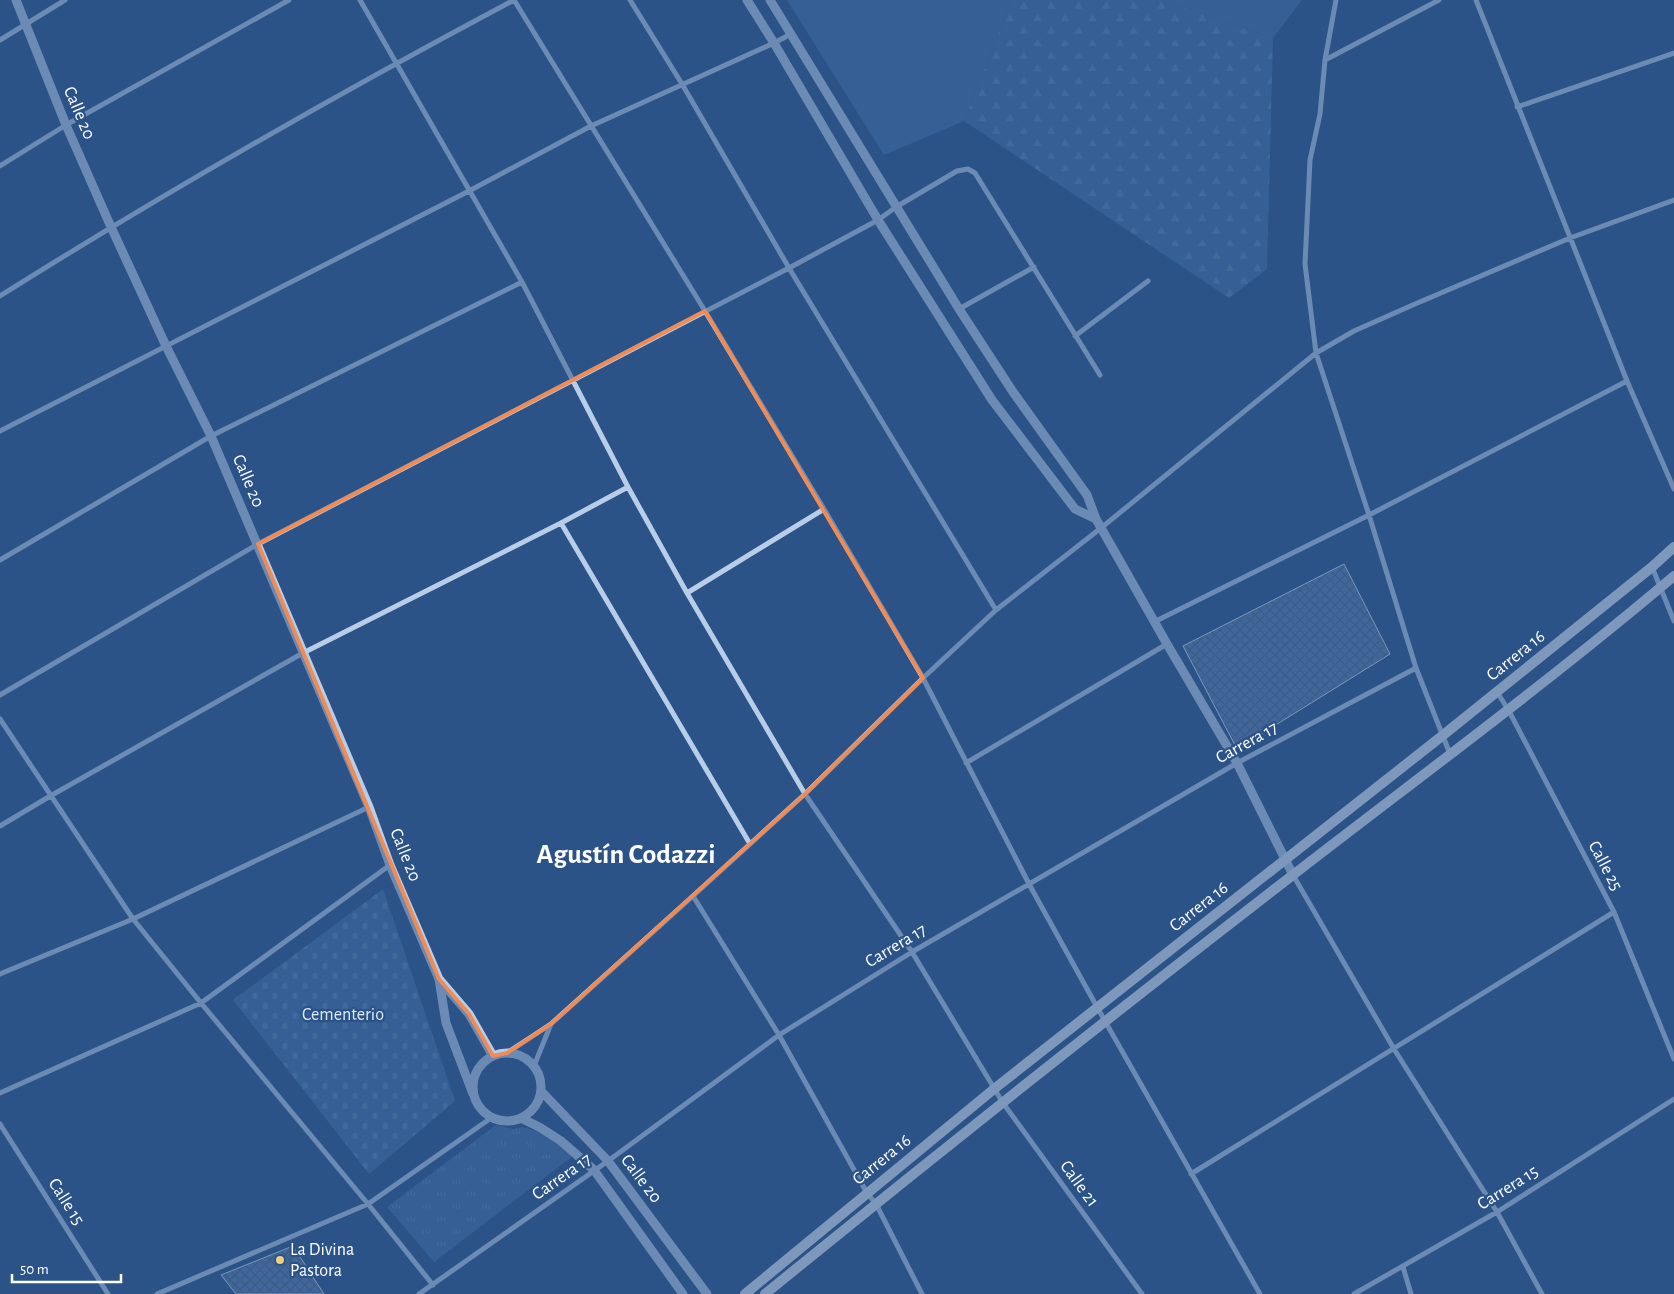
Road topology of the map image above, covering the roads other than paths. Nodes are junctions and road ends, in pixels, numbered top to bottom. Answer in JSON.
{"nodes":[{"id":1,"x":16,"y":0,"type":"edge"},
{"id":2,"x":65,"y":0,"type":"edge"},
{"id":3,"x":290,"y":0,"type":"edge"},
{"id":4,"x":360,"y":0,"type":"edge"},
{"id":5,"x":514,"y":0,"type":"edge"},
{"id":6,"x":630,"y":0,"type":"edge"},
{"id":7,"x":747,"y":0,"type":"edge"},
{"id":8,"x":770,"y":0,"type":"edge"},
{"id":9,"x":1336,"y":0,"type":"edge"},
{"id":10,"x":1439,"y":0,"type":"edge"},
{"id":11,"x":1476,"y":0,"type":"edge"},
{"id":12,"x":26,"y":24,"type":"junction"},
{"id":13,"x":791,"y":34,"type":"junction"},
{"id":14,"x":0,"y":40,"type":"edge"},
{"id":15,"x":774,"y":43,"type":"junction"},
{"id":16,"x":1674,"y":53,"type":"edge"},
{"id":17,"x":1325,"y":60,"type":"junction"},
{"id":18,"x":397,"y":62,"type":"junction"},
{"id":19,"x":682,"y":84,"type":"junction"},
{"id":20,"x":1517,"y":106,"type":"junction"},
{"id":21,"x":66,"y":125,"type":"junction"},
{"id":22,"x":591,"y":126,"type":"junction"},
{"id":23,"x":0,"y":166,"type":"edge"},
{"id":24,"x":469,"y":191,"type":"junction"},
{"id":25,"x":1674,"y":200,"type":"edge"},
{"id":26,"x":896,"y":207,"type":"junction"},
{"id":27,"x":878,"y":220,"type":"junction"},
{"id":28,"x":110,"y":226,"type":"junction"},
{"id":29,"x":1570,"y":238,"type":"junction"},
{"id":30,"x":1034,"y":267,"type":"junction"},
{"id":31,"x":790,"y":268,"type":"junction"},
{"id":32,"x":1148,"y":281,"type":"dead end"},
{"id":33,"x":522,"y":282,"type":"junction"},
{"id":34,"x":0,"y":296,"type":"edge"},
{"id":35,"x":959,"y":310,"type":"junction"},
{"id":36,"x":705,"y":311,"type":"junction"},
{"id":37,"x":1075,"y":336,"type":"junction"},
{"id":38,"x":166,"y":346,"type":"junction"},
{"id":39,"x":1316,"y":353,"type":"junction"},
{"id":40,"x":1100,"y":375,"type":"dead end"},
{"id":41,"x":573,"y":380,"type":"junction"},
{"id":42,"x":1627,"y":381,"type":"junction"},
{"id":43,"x":0,"y":432,"type":"edge"},
{"id":44,"x":211,"y":436,"type":"junction"},
{"id":45,"x":628,"y":488,"type":"junction"},
{"id":46,"x":1674,"y":489,"type":"edge"},
{"id":47,"x":824,"y":509,"type":"junction"},
{"id":48,"x":1369,"y":515,"type":"junction"},
{"id":49,"x":1096,"y":519,"type":"junction"},
{"id":50,"x":562,"y":523,"type":"junction"},
{"id":51,"x":1101,"y":528,"type":"junction"},
{"id":52,"x":258,"y":544,"type":"junction"},
{"id":53,"x":1674,"y":547,"type":"edge"},
{"id":54,"x":0,"y":560,"type":"edge"},
{"id":55,"x":1652,"y":567,"type":"junction"},
{"id":56,"x":1674,"y":576,"type":"edge"},
{"id":57,"x":1660,"y":588,"type":"junction"},
{"id":58,"x":687,"y":593,"type":"junction"},
{"id":59,"x":996,"y":610,"type":"junction"},
{"id":60,"x":1674,"y":621,"type":"edge"},
{"id":61,"x":1154,"y":622,"type":"junction"},
{"id":62,"x":1166,"y":644,"type":"junction"},
{"id":63,"x":303,"y":653,"type":"junction"},
{"id":64,"x":1416,"y":668,"type":"junction"},
{"id":65,"x":923,"y":678,"type":"junction"},
{"id":66,"x":1497,"y":692,"type":"junction"},
{"id":67,"x":0,"y":695,"type":"edge"},
{"id":68,"x":1509,"y":711,"type":"junction"},
{"id":69,"x":0,"y":719,"type":"edge"},
{"id":70,"x":1442,"y":736,"type":"junction"},
{"id":71,"x":1450,"y":755,"type":"junction"},
{"id":72,"x":966,"y":763,"type":"junction"},
{"id":73,"x":1238,"y":763,"type":"junction"},
{"id":74,"x":805,"y":794,"type":"junction"},
{"id":75,"x":52,"y":795,"type":"junction"},
{"id":76,"x":369,"y":807,"type":"junction"},
{"id":77,"x":0,"y":826,"type":"edge"},
{"id":78,"x":750,"y":844,"type":"junction"},
{"id":79,"x":1285,"y":861,"type":"junction"},
{"id":80,"x":390,"y":865,"type":"junction"},
{"id":81,"x":1293,"y":875,"type":"junction"},
{"id":82,"x":1029,"y":884,"type":"junction"},
{"id":83,"x":693,"y":896,"type":"junction"},
{"id":84,"x":1614,"y":912,"type":"junction"},
{"id":85,"x":133,"y":918,"type":"junction"},
{"id":86,"x":912,"y":952,"type":"junction"},
{"id":87,"x":0,"y":974,"type":"edge"},
{"id":88,"x":439,"y":979,"type":"junction"},
{"id":89,"x":201,"y":1003,"type":"junction"},
{"id":90,"x":1097,"y":1007,"type":"junction"},
{"id":91,"x":1106,"y":1020,"type":"junction"},
{"id":92,"x":552,"y":1024,"type":"junction"},
{"id":93,"x":779,"y":1035,"type":"junction"},
{"id":94,"x":1394,"y":1049,"type":"junction"},
{"id":95,"x":507,"y":1053,"type":"junction"},
{"id":96,"x":493,"y":1056,"type":"junction"},
{"id":97,"x":1674,"y":1059,"type":"edge"},
{"id":98,"x":534,"y":1066,"type":"junction"},
{"id":99,"x":994,"y":1089,"type":"junction"},
{"id":100,"x":541,"y":1092,"type":"junction"},
{"id":101,"x":0,"y":1093,"type":"edge"},
{"id":102,"x":473,"y":1094,"type":"junction"},
{"id":103,"x":1674,"y":1099,"type":"edge"},
{"id":104,"x":1003,"y":1103,"type":"junction"},
{"id":105,"x":491,"y":1118,"type":"junction"},
{"id":106,"x":521,"y":1118,"type":"junction"},
{"id":107,"x":0,"y":1124,"type":"edge"},
{"id":108,"x":608,"y":1161,"type":"junction"},
{"id":109,"x":594,"y":1170,"type":"junction"},
{"id":110,"x":1191,"y":1174,"type":"junction"},
{"id":111,"x":867,"y":1193,"type":"junction"},
{"id":112,"x":368,"y":1204,"type":"junction"},
{"id":113,"x":876,"y":1204,"type":"junction"},
{"id":114,"x":1497,"y":1212,"type":"junction"},
{"id":115,"x":1403,"y":1267,"type":"junction"},
{"id":116,"x":433,"y":1285,"type":"junction"},
{"id":117,"x":108,"y":1294,"type":"edge"},
{"id":118,"x":157,"y":1294,"type":"edge"},
{"id":119,"x":419,"y":1294,"type":"edge"},
{"id":120,"x":683,"y":1294,"type":"edge"},
{"id":121,"x":707,"y":1294,"type":"edge"},
{"id":122,"x":745,"y":1294,"type":"edge"},
{"id":123,"x":765,"y":1294,"type":"edge"},
{"id":124,"x":922,"y":1294,"type":"edge"},
{"id":125,"x":1142,"y":1294,"type":"edge"},
{"id":126,"x":1260,"y":1294,"type":"edge"},
{"id":127,"x":1354,"y":1294,"type":"edge"},
{"id":128,"x":1411,"y":1294,"type":"edge"},
{"id":129,"x":1542,"y":1294,"type":"edge"}],
"edges":[{"from":1,"to":12,"type":"street","name":"Calle 20"},
{"from":2,"to":12,"type":"street"},
{"from":3,"to":21,"type":"street"},
{"from":4,"to":18,"type":"street","name":"Calle 21"},
{"from":5,"to":18,"type":"street"},
{"from":5,"to":22,"type":"street"},
{"from":6,"to":19,"type":"street"},
{"from":7,"to":15,"type":"street"},
{"from":8,"to":13,"type":"street"},
{"from":9,"to":17,"type":"street"},
{"from":10,"to":17,"type":"street"},
{"from":11,"to":20,"type":"street"},
{"from":12,"to":14,"type":"street"},
{"from":12,"to":21,"type":"street","name":"Calle 20"},
{"from":13,"to":15,"type":"street"},
{"from":13,"to":26,"type":"street"},
{"from":15,"to":19,"type":"street"},
{"from":15,"to":27,"type":"street"},
{"from":16,"to":20,"type":"street"},
{"from":17,"to":39,"type":"street"},
{"from":18,"to":24,"type":"street","name":"Calle 21"},
{"from":18,"to":28,"type":"street"},
{"from":19,"to":22,"type":"street"},
{"from":19,"to":31,"type":"street"},
{"from":20,"to":29,"type":"street"},
{"from":21,"to":23,"type":"street"},
{"from":21,"to":28,"type":"street","name":"Calle 20"},
{"from":22,"to":24,"type":"street"},
{"from":22,"to":36,"type":"street"},
{"from":24,"to":33,"type":"street","name":"Calle 21"},
{"from":24,"to":38,"type":"street"},
{"from":25,"to":29,"type":"street"},
{"from":26,"to":27,"type":"street"},
{"from":26,"to":30,"type":"street"},
{"from":26,"to":35,"type":"street"},
{"from":27,"to":31,"type":"street"},
{"from":27,"to":49,"type":"street"},
{"from":28,"to":34,"type":"street"},
{"from":28,"to":38,"type":"street","name":"Calle 20"},
{"from":29,"to":39,"type":"street"},
{"from":29,"to":42,"type":"street"},
{"from":30,"to":35,"type":"street"},
{"from":30,"to":37,"type":"street"},
{"from":31,"to":36,"type":"street"},
{"from":31,"to":59,"type":"street"},
{"from":32,"to":37,"type":"street"},
{"from":33,"to":41,"type":"street","name":"Calle 21"},
{"from":33,"to":44,"type":"street"},
{"from":35,"to":49,"type":"street"},
{"from":36,"to":41,"type":"street"},
{"from":36,"to":47,"type":"street"},
{"from":37,"to":40,"type":"street"},
{"from":38,"to":43,"type":"street"},
{"from":38,"to":44,"type":"street","name":"Calle 20"},
{"from":39,"to":48,"type":"street"},
{"from":39,"to":51,"type":"street"},
{"from":41,"to":45,"type":"street","name":"Calle 21"},
{"from":41,"to":52,"type":"street"},
{"from":42,"to":46,"type":"street"},
{"from":42,"to":48,"type":"street"},
{"from":44,"to":52,"type":"street","name":"Calle 20"},
{"from":44,"to":54,"type":"street"},
{"from":45,"to":50,"type":"street"},
{"from":45,"to":58,"type":"street","name":"Calle 21"},
{"from":47,"to":58,"type":"street"},
{"from":47,"to":65,"type":"street"},
{"from":48,"to":61,"type":"street"},
{"from":48,"to":64,"type":"street"},
{"from":49,"to":51,"type":"street"},
{"from":50,"to":63,"type":"street"},
{"from":50,"to":78,"type":"street"},
{"from":51,"to":59,"type":"street"},
{"from":51,"to":61,"type":"street"},
{"from":52,"to":63,"type":"street","name":"Calle 20"},
{"from":52,"to":67,"type":"street"},
{"from":53,"to":55,"type":"main road","name":"Carrera 16"},
{"from":55,"to":57,"type":"street"},
{"from":55,"to":66,"type":"main road","name":"Carrera 16"},
{"from":56,"to":57,"type":"main road","name":"Carrera 16"},
{"from":57,"to":60,"type":"street"},
{"from":57,"to":68,"type":"main road","name":"Carrera 16"},
{"from":58,"to":74,"type":"street","name":"Calle 21"},
{"from":59,"to":65,"type":"street"},
{"from":61,"to":62,"type":"street"},
{"from":62,"to":72,"type":"street"},
{"from":62,"to":73,"type":"street"},
{"from":63,"to":75,"type":"street"},
{"from":63,"to":76,"type":"street","name":"Calle 20"},
{"from":64,"to":70,"type":"street"},
{"from":64,"to":73,"type":"street","name":"Carrera 17"},
{"from":65,"to":72,"type":"street"},
{"from":65,"to":74,"type":"street"},
{"from":66,"to":68,"type":"street","name":"Calle 25"},
{"from":66,"to":70,"type":"main road","name":"Carrera 16"},
{"from":68,"to":71,"type":"main road","name":"Carrera 16"},
{"from":68,"to":84,"type":"street","name":"Calle 25"},
{"from":69,"to":75,"type":"street"},
{"from":70,"to":71,"type":"street"},
{"from":70,"to":79,"type":"main road","name":"Carrera 16"},
{"from":71,"to":81,"type":"main road","name":"Carrera 16"},
{"from":72,"to":82,"type":"street"},
{"from":73,"to":79,"type":"street"},
{"from":73,"to":82,"type":"street","name":"Carrera 17"},
{"from":74,"to":78,"type":"street"},
{"from":74,"to":86,"type":"street","name":"Calle 21"},
{"from":75,"to":77,"type":"street"},
{"from":75,"to":85,"type":"street"},
{"from":76,"to":80,"type":"street","name":"Calle 20"},
{"from":76,"to":85,"type":"street"},
{"from":78,"to":83,"type":"street"},
{"from":79,"to":81,"type":"street"},
{"from":79,"to":90,"type":"main road","name":"Carrera 16"},
{"from":80,"to":88,"type":"street","name":"Calle 20"},
{"from":80,"to":89,"type":"street"},
{"from":81,"to":91,"type":"main road","name":"Carrera 16"},
{"from":81,"to":94,"type":"street"},
{"from":82,"to":86,"type":"street","name":"Carrera 17"},
{"from":82,"to":90,"type":"street"},
{"from":83,"to":92,"type":"street"},
{"from":83,"to":93,"type":"street"},
{"from":84,"to":94,"type":"street"},
{"from":84,"to":97,"type":"street","name":"Calle 25"},
{"from":85,"to":87,"type":"street"},
{"from":85,"to":89,"type":"street"},
{"from":86,"to":93,"type":"street","name":"Carrera 17"},
{"from":86,"to":99,"type":"street","name":"Calle 21"},
{"from":88,"to":96,"type":"street","name":"Calle 20"},
{"from":88,"to":102,"type":"street","name":"Calle 20"},
{"from":89,"to":101,"type":"street"},
{"from":89,"to":112,"type":"street"},
{"from":90,"to":91,"type":"street"},
{"from":90,"to":99,"type":"main road","name":"Carrera 16"},
{"from":91,"to":104,"type":"main road","name":"Carrera 16"},
{"from":91,"to":110,"type":"street"},
{"from":92,"to":95,"type":"street"},
{"from":92,"to":98,"type":"street"},
{"from":93,"to":108,"type":"street","name":"Carrera 17"},
{"from":93,"to":111,"type":"street"},
{"from":94,"to":110,"type":"street"},
{"from":94,"to":114,"type":"street"},
{"from":95,"to":96,"type":"street"},
{"from":95,"to":98,"type":"street"},
{"from":96,"to":102,"type":"street"},
{"from":98,"to":100,"type":"street"},
{"from":99,"to":104,"type":"street","name":"Calle 21"},
{"from":99,"to":111,"type":"main road","name":"Carrera 16"},
{"from":100,"to":106,"type":"street"},
{"from":100,"to":108,"type":"street","name":"Calle 20"},
{"from":102,"to":105,"type":"street"},
{"from":103,"to":114,"type":"street","name":"Carrera 15"},
{"from":104,"to":113,"type":"main road","name":"Carrera 16"},
{"from":104,"to":125,"type":"street","name":"Calle 21"},
{"from":105,"to":106,"type":"street"},
{"from":105,"to":112,"type":"street"},
{"from":106,"to":109,"type":"street","name":"Calle 20"},
{"from":107,"to":117,"type":"street","name":"Calle 15"},
{"from":108,"to":109,"type":"street","name":"Carrera 17"},
{"from":108,"to":121,"type":"street","name":"Calle 20"},
{"from":109,"to":116,"type":"street","name":"Carrera 17"},
{"from":109,"to":120,"type":"street","name":"Calle 20"},
{"from":110,"to":126,"type":"street"},
{"from":111,"to":113,"type":"street"},
{"from":111,"to":122,"type":"main road","name":"Carrera 16"},
{"from":112,"to":116,"type":"street"},
{"from":112,"to":118,"type":"street"},
{"from":113,"to":123,"type":"main road","name":"Carrera 16"},
{"from":113,"to":124,"type":"street"},
{"from":114,"to":115,"type":"street","name":"Carrera 15"},
{"from":114,"to":129,"type":"street"},
{"from":115,"to":127,"type":"street","name":"Carrera 15"},
{"from":115,"to":128,"type":"street"},
{"from":116,"to":119,"type":"street","name":"Carrera 17"}]}
